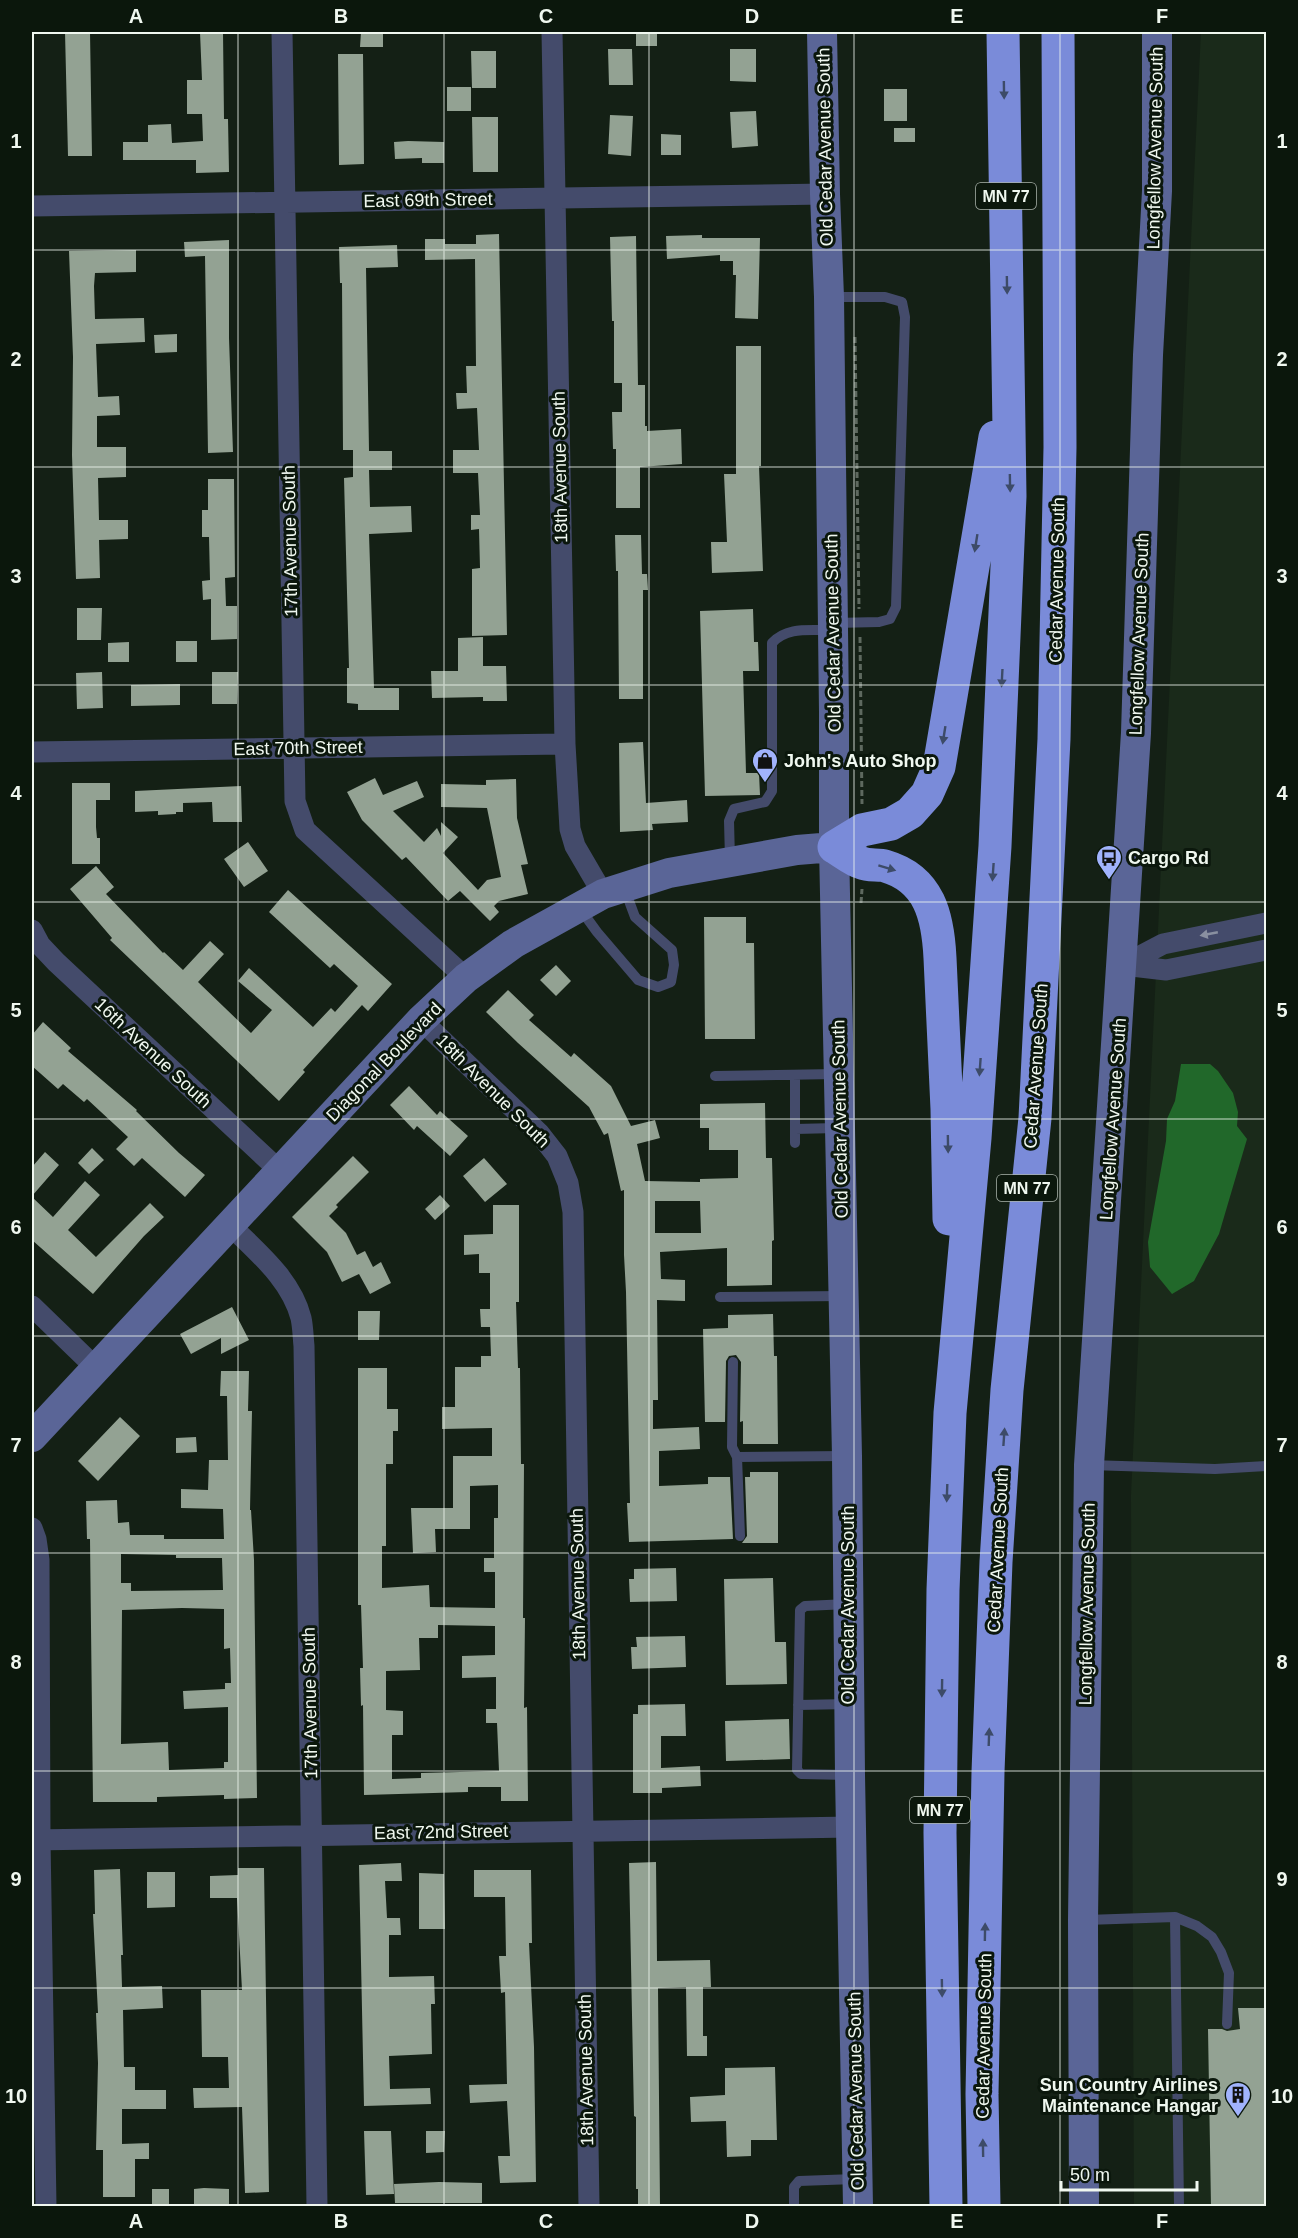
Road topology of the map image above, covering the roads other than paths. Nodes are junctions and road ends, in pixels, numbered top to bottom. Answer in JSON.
{"nodes":[{"id":1,"x":282,"y":32,"type":"edge"},
{"id":2,"x":552,"y":32,"type":"edge"},
{"id":3,"x":822,"y":32,"type":"edge"},
{"id":4,"x":1003,"y":32,"type":"edge"},
{"id":5,"x":1058,"y":32,"type":"edge"},
{"id":6,"x":1077,"y":32,"type":"edge"},
{"id":7,"x":1156,"y":32,"type":"edge"},
{"id":8,"x":1058,"y":169,"type":"junction"},
{"id":9,"x":825,"y":194,"type":"junction"},
{"id":10,"x":555,"y":199,"type":"junction"},
{"id":11,"x":285,"y":202,"type":"junction"},
{"id":12,"x":32,"y":206,"type":"edge"},
{"id":13,"x":830,"y":297,"type":"junction"},
{"id":14,"x":1008,"y":361,"type":"junction"},
{"id":15,"x":833,"y":627,"type":"junction"},
{"id":16,"x":565,"y":744,"type":"junction"},
{"id":17,"x":293,"y":748,"type":"junction"},
{"id":18,"x":32,"y":752,"type":"edge"},
{"id":19,"x":834,"y":847,"type":"junction"},
{"id":20,"x":730,"y":863,"type":"junction"},
{"id":21,"x":602,"y":896,"type":"junction"},
{"id":22,"x":1266,"y":923,"type":"edge"},
{"id":23,"x":32,"y":930,"type":"edge"},
{"id":24,"x":1266,"y":950,"type":"edge"},
{"id":25,"x":1123,"y":965,"type":"junction"},
{"id":26,"x":466,"y":978,"type":"junction"},
{"id":27,"x":421,"y":1020,"type":"junction"},
{"id":28,"x":839,"y":1074,"type":"junction"},
{"id":29,"x":795,"y":1075,"type":"junction"},
{"id":30,"x":715,"y":1076,"type":"dead end"},
{"id":31,"x":840,"y":1128,"type":"junction"},
{"id":32,"x":795,"y":1129,"type":"junction"},
{"id":33,"x":795,"y":1143,"type":"dead end"},
{"id":34,"x":281,"y":1172,"type":"junction"},
{"id":35,"x":230,"y":1225,"type":"junction"},
{"id":36,"x":844,"y":1296,"type":"junction"},
{"id":37,"x":720,"y":1297,"type":"dead end"},
{"id":38,"x":32,"y":1306,"type":"edge"},
{"id":39,"x":733,"y":1362,"type":"dead end"},
{"id":40,"x":96,"y":1368,"type":"junction"},
{"id":41,"x":950,"y":1413,"type":"junction"},
{"id":42,"x":32,"y":1437,"type":"edge"},
{"id":43,"x":847,"y":1456,"type":"junction"},
{"id":44,"x":737,"y":1457,"type":"junction"},
{"id":45,"x":1089,"y":1465,"type":"junction"},
{"id":46,"x":1266,"y":1466,"type":"edge"},
{"id":47,"x":32,"y":1528,"type":"edge"},
{"id":48,"x":740,"y":1536,"type":"dead end"},
{"id":49,"x":848,"y":1604,"type":"junction"},
{"id":50,"x":849,"y":1704,"type":"junction"},
{"id":51,"x":798,"y":1705,"type":"junction"},
{"id":52,"x":850,"y":1775,"type":"junction"},
{"id":53,"x":851,"y":1827,"type":"junction"},
{"id":54,"x":582,"y":1829,"type":"junction"},
{"id":55,"x":312,"y":1834,"type":"junction"},
{"id":56,"x":36,"y":1840,"type":"edge"},
{"id":57,"x":1175,"y":1917,"type":"junction"},
{"id":58,"x":1083,"y":1920,"type":"junction"},
{"id":59,"x":1227,"y":2024,"type":"dead end"},
{"id":60,"x":858,"y":2193,"type":"edge"},
{"id":61,"x":46,"y":2206,"type":"edge"},
{"id":62,"x":317,"y":2206,"type":"edge"},
{"id":63,"x":589,"y":2206,"type":"edge"},
{"id":64,"x":794,"y":2206,"type":"edge"},
{"id":65,"x":946,"y":2206,"type":"edge"},
{"id":66,"x":984,"y":2206,"type":"edge"},
{"id":67,"x":1084,"y":2206,"type":"edge"},
{"id":68,"x":1179,"y":2206,"type":"edge"}],
"edges":[{"from":1,"to":11,"type":"street","name":"17th Avenue South"},
{"from":2,"to":10,"type":"street","name":"18th Avenue South"},
{"from":3,"to":9,"type":"street","name":"Old Cedar Avenue South"},
{"from":4,"to":14,"type":"highway","number":"MN 77","one_way":true},
{"from":5,"to":8,"type":"highway","name":"Cedar Avenue South","number":"MN 77"},
{"from":6,"to":8,"type":"highway"},
{"from":7,"to":25,"type":"street","name":"Longfellow Avenue South"},
{"from":66,"to":8,"type":"highway","name":"Cedar Avenue South","number":"MN 77","one_way":true},
{"from":9,"to":10,"type":"street","name":"East 69th Street"},
{"from":9,"to":13,"type":"street","name":"Old Cedar Avenue South"},
{"from":10,"to":11,"type":"street","name":"East 69th Street"},
{"from":10,"to":16,"type":"street","name":"18th Avenue South"},
{"from":11,"to":12,"type":"street","name":"East 69th Street"},
{"from":11,"to":17,"type":"street","name":"17th Avenue South"},
{"from":13,"to":15,"type":"street","name":"Old Cedar Avenue South"},
{"from":13,"to":15,"type":"lane"},
{"from":14,"to":19,"type":"highway","one_way":true},
{"from":14,"to":41,"type":"highway","number":"MN 77","one_way":true},
{"from":15,"to":19,"type":"street","name":"Old Cedar Avenue South"},
{"from":15,"to":20,"type":"lane"},
{"from":16,"to":17,"type":"street","name":"East 70th Street"},
{"from":16,"to":21,"type":"street","name":"18th Avenue South"},
{"from":17,"to":18,"type":"street","name":"East 70th Street"},
{"from":17,"to":26,"type":"street","name":"17th Avenue South"},
{"from":19,"to":20,"type":"street","name":"Diagonal Boulevard"},
{"from":19,"to":28,"type":"street","name":"Old Cedar Avenue South"},
{"from":19,"to":41,"type":"highway","one_way":true},
{"from":20,"to":21,"type":"street","name":"Diagonal Boulevard"},
{"from":21,"to":21,"type":"lane"},
{"from":21,"to":26,"type":"street","name":"Diagonal Boulevard"},
{"from":22,"to":25,"type":"street","one_way":true},
{"from":23,"to":34,"type":"street","name":"16th Avenue South"},
{"from":24,"to":25,"type":"street"},
{"from":25,"to":45,"type":"street","name":"Longfellow Avenue South"},
{"from":26,"to":27,"type":"street","name":"Diagonal Boulevard"},
{"from":27,"to":34,"type":"street","name":"Diagonal Boulevard"},
{"from":27,"to":54,"type":"street","name":"18th Avenue South"},
{"from":28,"to":29,"type":"lane"},
{"from":28,"to":31,"type":"street","name":"Old Cedar Avenue South"},
{"from":29,"to":30,"type":"lane"},
{"from":29,"to":32,"type":"lane"},
{"from":31,"to":32,"type":"lane"},
{"from":31,"to":36,"type":"street","name":"Old Cedar Avenue South"},
{"from":32,"to":33,"type":"lane"},
{"from":34,"to":35,"type":"street","name":"Diagonal Boulevard"},
{"from":35,"to":40,"type":"street","name":"Diagonal Boulevard"},
{"from":35,"to":55,"type":"street","name":"17th Avenue South"},
{"from":36,"to":37,"type":"lane"},
{"from":36,"to":43,"type":"street","name":"Old Cedar Avenue South"},
{"from":38,"to":40,"type":"street"},
{"from":39,"to":44,"type":"lane"},
{"from":40,"to":42,"type":"street","name":"Diagonal Boulevard"},
{"from":41,"to":65,"type":"highway","number":"MN 77","one_way":true},
{"from":43,"to":44,"type":"lane"},
{"from":43,"to":49,"type":"street","name":"Old Cedar Avenue South"},
{"from":44,"to":48,"type":"lane"},
{"from":45,"to":46,"type":"lane"},
{"from":45,"to":58,"type":"street","name":"Longfellow Avenue South"},
{"from":47,"to":56,"type":"street"},
{"from":49,"to":50,"type":"street","name":"Old Cedar Avenue South"},
{"from":49,"to":51,"type":"lane"},
{"from":50,"to":51,"type":"lane"},
{"from":50,"to":52,"type":"street","name":"Old Cedar Avenue South"},
{"from":51,"to":52,"type":"lane"},
{"from":52,"to":53,"type":"street","name":"Old Cedar Avenue South"},
{"from":53,"to":54,"type":"street","name":"East 72nd Street"},
{"from":53,"to":60,"type":"street","name":"Old Cedar Avenue South"},
{"from":54,"to":55,"type":"street","name":"East 72nd Street"},
{"from":54,"to":63,"type":"street","name":"18th Avenue South"},
{"from":55,"to":56,"type":"street","name":"East 72nd Street"},
{"from":55,"to":62,"type":"street","name":"17th Avenue South"},
{"from":56,"to":61,"type":"street"},
{"from":57,"to":58,"type":"lane"},
{"from":57,"to":59,"type":"lane"},
{"from":57,"to":68,"type":"lane"},
{"from":58,"to":67,"type":"street","name":"Longfellow Avenue South"},
{"from":60,"to":64,"type":"lane"}]}
